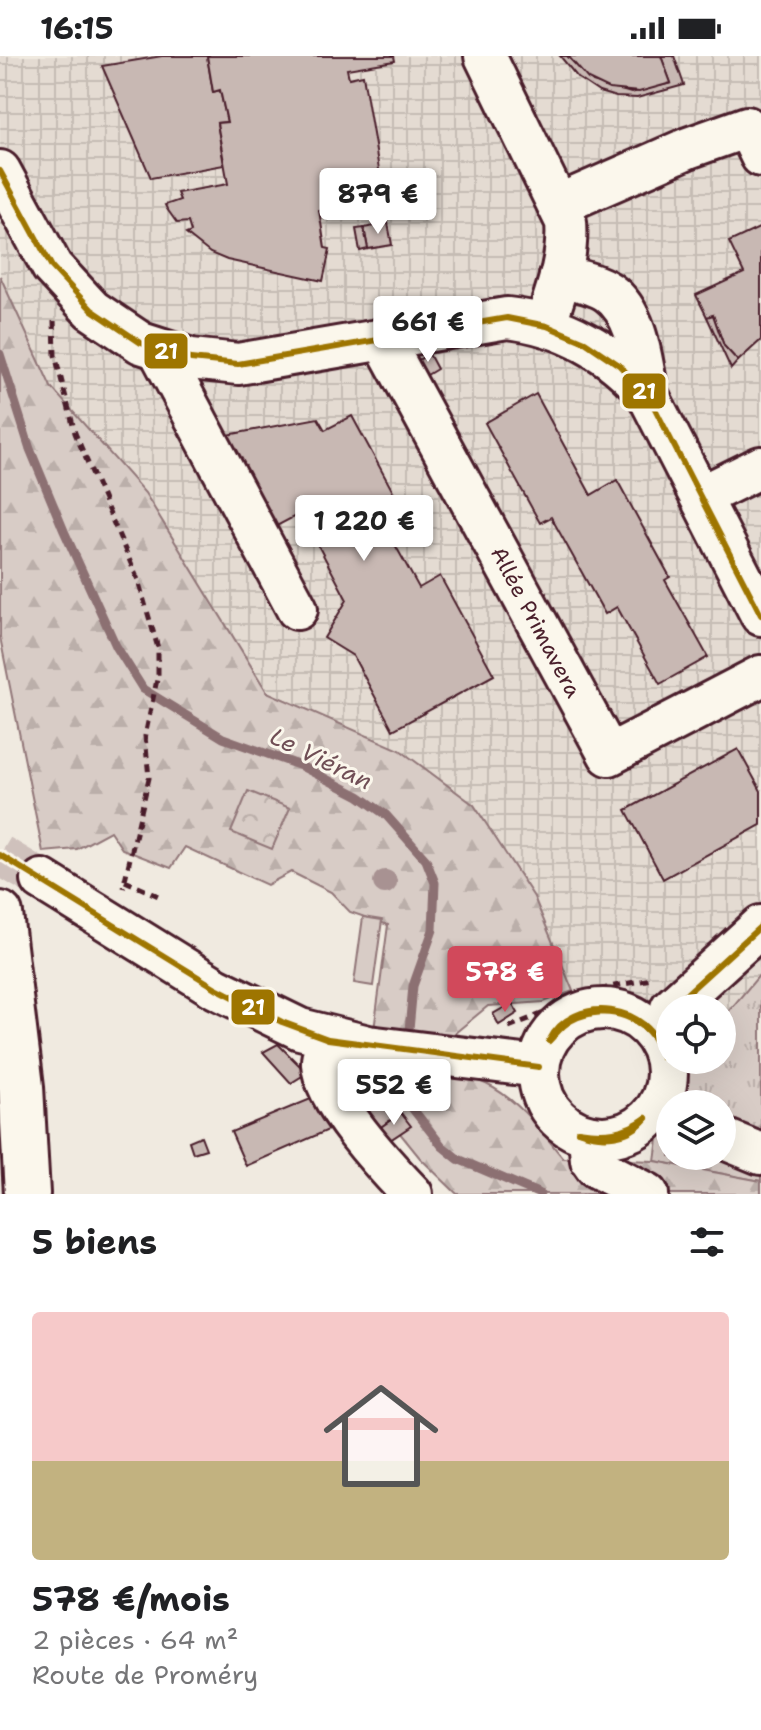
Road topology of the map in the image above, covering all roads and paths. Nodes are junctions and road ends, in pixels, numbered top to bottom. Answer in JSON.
{"nodes":[{"id":1,"x":485,"y":56,"type":"edge"},
{"id":2,"x":761,"y":156,"type":"edge"},
{"id":3,"x":0,"y":171,"type":"edge"},
{"id":4,"x":558,"y":205,"type":"junction"},
{"id":5,"x":52,"y":267,"type":"junction"},
{"id":6,"x":560,"y":276,"type":"junction"},
{"id":7,"x":545,"y":325,"type":"junction"},
{"id":8,"x":382,"y":338,"type":"junction"},
{"id":9,"x":159,"y":350,"type":"junction"},
{"id":10,"x":648,"y":395,"type":"junction"},
{"id":11,"x":761,"y":467,"type":"edge"},
{"id":12,"x":702,"y":496,"type":"junction"},
{"id":13,"x":297,"y":609,"type":"dead end"},
{"id":14,"x":761,"y":615,"type":"edge"},
{"id":15,"x":761,"y":676,"type":"edge"},
{"id":16,"x":42,"y":880,"type":"tunnel mouth"},
{"id":17,"x":125,"y":881,"type":"junction"},
{"id":18,"x":163,"y":898,"type":"dead end"},
{"id":19,"x":120,"y":900,"type":"dead end"},
{"id":20,"x":0,"y":914,"type":"edge"},
{"id":21,"x":761,"y":926,"type":"edge"},
{"id":22,"x":677,"y":994,"type":"edge"},
{"id":23,"x":656,"y":1004,"type":"edge"},
{"id":24,"x":656,"y":1008,"type":"edge"},
{"id":25,"x":501,"y":1031,"type":"dead end"},
{"id":26,"x":328,"y":1039,"type":"junction"},
{"id":27,"x":539,"y":1067,"type":"junction"},
{"id":28,"x":656,"y":1111,"type":"edge"},
{"id":29,"x":589,"y":1136,"type":"junction"},
{"id":30,"x":736,"y":1144,"type":"edge"},
{"id":31,"x":761,"y":1154,"type":"edge"},
{"id":32,"x":27,"y":1194,"type":"edge"},
{"id":33,"x":412,"y":1194,"type":"edge"},
{"id":34,"x":648,"y":1194,"type":"edge"}],
"edges":[{"from":1,"to":4,"type":"street"},
{"from":2,"to":4,"type":"street"},
{"from":3,"to":5,"type":"street"},
{"from":4,"to":6,"type":"street"},
{"from":5,"to":9,"type":"street"},
{"from":5,"to":17,"type":"path"},
{"from":6,"to":7,"type":"street"},
{"from":6,"to":10,"type":"street"},
{"from":7,"to":8,"type":"street"},
{"from":7,"to":10,"type":"street"},
{"from":8,"to":9,"type":"street"},
{"from":8,"to":15,"type":"street","name":"Allée Primavera"},
{"from":9,"to":13,"type":"street"},
{"from":10,"to":12,"type":"street"},
{"from":11,"to":12,"type":"street"},
{"from":12,"to":14,"type":"street"},
{"from":16,"to":26,"type":"street"},
{"from":17,"to":18,"type":"path"},
{"from":17,"to":19,"type":"path"},
{"from":20,"to":32,"type":"highway"},
{"from":21,"to":22,"type":"street"},
{"from":23,"to":25,"type":"path"},
{"from":24,"to":27,"type":"street"},
{"from":26,"to":27,"type":"street"},
{"from":26,"to":33,"type":"street"},
{"from":27,"to":29,"type":"street"},
{"from":28,"to":29,"type":"street"},
{"from":29,"to":34,"type":"street"},
{"from":30,"to":31,"type":"street"}]}
